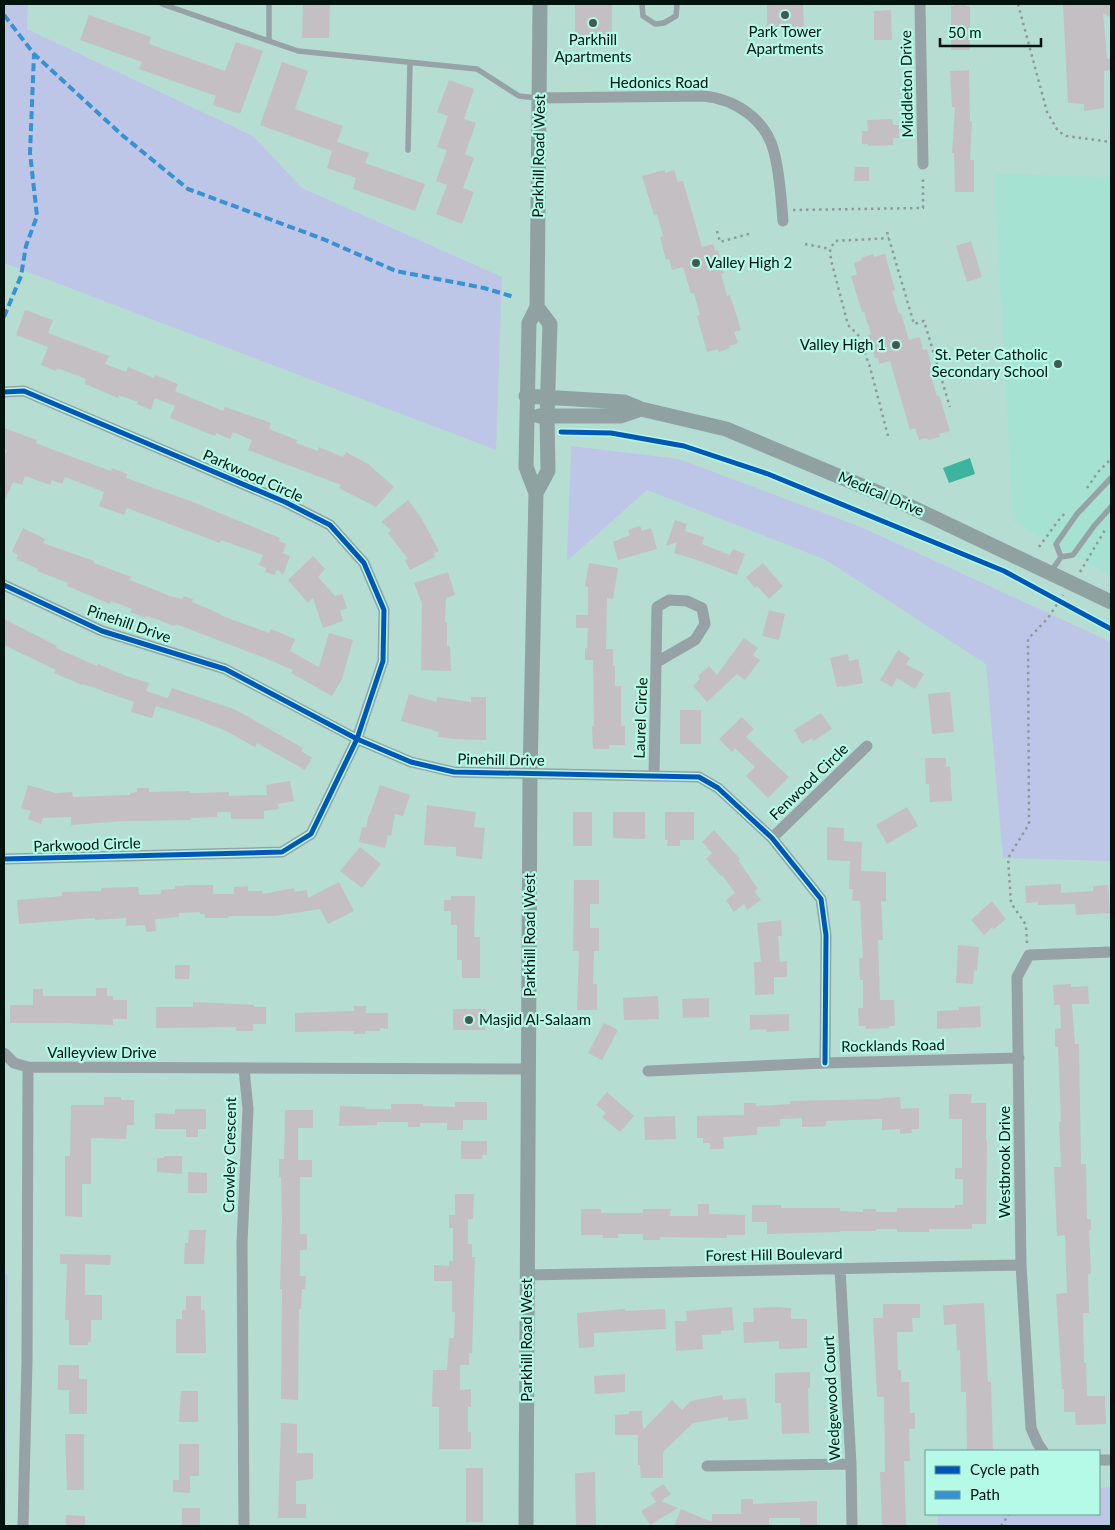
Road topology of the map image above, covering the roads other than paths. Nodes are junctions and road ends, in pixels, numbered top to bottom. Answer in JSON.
{"nodes":[{"id":1,"x":162,"y":4,"type":"edge"},
{"id":2,"x":269,"y":4,"type":"edge"},
{"id":3,"x":540,"y":4,"type":"edge"},
{"id":4,"x":642,"y":4,"type":"edge"},
{"id":5,"x":677,"y":4,"type":"edge"},
{"id":6,"x":920,"y":4,"type":"edge"},
{"id":7,"x":269,"y":41,"type":"junction"},
{"id":8,"x":410,"y":63,"type":"junction"},
{"id":9,"x":539,"y":98,"type":"junction"},
{"id":10,"x":408,"y":150,"type":"dead end"},
{"id":11,"x":923,"y":164,"type":"road end"},
{"id":12,"x":782,"y":215,"type":"road end"},
{"id":13,"x":537,"y":307,"type":"junction"},
{"id":14,"x":4,"y":392,"type":"edge"},
{"id":15,"x":526,"y":396,"type":"junction"},
{"id":16,"x":548,"y":397,"type":"junction"},
{"id":17,"x":641,"y":409,"type":"junction"},
{"id":18,"x":527,"y":416,"type":"junction"},
{"id":19,"x":548,"y":416,"type":"junction"},
{"id":20,"x":1111,"y":478,"type":"edge"},
{"id":21,"x":536,"y":493,"type":"junction"},
{"id":22,"x":1111,"y":507,"type":"edge"},
{"id":23,"x":1061,"y":557,"type":"junction"},
{"id":24,"x":1050,"y":573,"type":"junction"},
{"id":25,"x":4,"y":586,"type":"edge"},
{"id":26,"x":1111,"y":602,"type":"edge"},
{"id":27,"x":657,"y":662,"type":"junction"},
{"id":28,"x":357,"y":739,"type":"junction"},
{"id":29,"x":867,"y":746,"type":"dead end"},
{"id":30,"x":530,"y":775,"type":"junction"},
{"id":31,"x":654,"y":776,"type":"junction"},
{"id":32,"x":772,"y":838,"type":"junction"},
{"id":33,"x":4,"y":859,"type":"edge"},
{"id":34,"x":1111,"y":952,"type":"edge"},
{"id":35,"x":4,"y":1053,"type":"edge"},
{"id":36,"x":1019,"y":1058,"type":"junction"},
{"id":37,"x":825,"y":1063,"type":"junction"},
{"id":38,"x":28,"y":1068,"type":"junction"},
{"id":39,"x":244,"y":1069,"type":"junction"},
{"id":40,"x":530,"y":1069,"type":"junction"},
{"id":41,"x":648,"y":1071,"type":"dead end"},
{"id":42,"x":1020,"y":1265,"type":"junction"},
{"id":43,"x":840,"y":1269,"type":"junction"},
{"id":44,"x":528,"y":1276,"type":"junction"},
{"id":45,"x":1042,"y":1450,"type":"edge"},
{"id":46,"x":851,"y":1464,"type":"junction"},
{"id":47,"x":707,"y":1466,"type":"dead end"},
{"id":48,"x":23,"y":1526,"type":"edge"},
{"id":49,"x":244,"y":1526,"type":"edge"},
{"id":50,"x":526,"y":1526,"type":"edge"},
{"id":51,"x":852,"y":1526,"type":"edge"}],
"edges":[{"from":1,"to":7,"type":"lane"},
{"from":2,"to":7,"type":"lane"},
{"from":3,"to":9,"type":"main road","name":"Parkhill Road West"},
{"from":4,"to":5,"type":"lane"},
{"from":6,"to":11,"type":"street","name":"Middleton Drive"},
{"from":7,"to":8,"type":"lane"},
{"from":8,"to":9,"type":"lane"},
{"from":8,"to":10,"type":"lane"},
{"from":9,"to":12,"type":"street","name":"Hedonics Road"},
{"from":9,"to":13,"type":"main road","name":"Parkhill Road West"},
{"from":13,"to":15,"type":"main road","name":"Parkhill Road West"},
{"from":13,"to":16,"type":"main road","name":"Parkhill Road West"},
{"from":14,"to":28,"type":"street","name":"Parkwood Circle"},
{"from":15,"to":16,"type":"main road","name":"Medical Drive"},
{"from":15,"to":18,"type":"main road","name":"Parkhill Road West"},
{"from":16,"to":17,"type":"main road","name":"Medical Drive"},
{"from":16,"to":19,"type":"main road","name":"Parkhill Road West"},
{"from":17,"to":19,"type":"main road","name":"Medical Drive"},
{"from":17,"to":24,"type":"main road","name":"Medical Drive"},
{"from":18,"to":19,"type":"main road","name":"Medical Drive"},
{"from":18,"to":21,"type":"main road","name":"Parkhill Road West"},
{"from":19,"to":21,"type":"main road","name":"Parkhill Road West"},
{"from":20,"to":23,"type":"lane"},
{"from":21,"to":30,"type":"main road","name":"Parkhill Road West"},
{"from":22,"to":23,"type":"lane"},
{"from":23,"to":24,"type":"lane"},
{"from":24,"to":26,"type":"main road","name":"Medical Drive"},
{"from":25,"to":28,"type":"street","name":"Pinehill Drive"},
{"from":27,"to":27,"type":"street","name":"Laurel Circle"},
{"from":27,"to":31,"type":"street","name":"Laurel Circle"},
{"from":28,"to":30,"type":"street","name":"Pinehill Drive"},
{"from":28,"to":33,"type":"street","name":"Parkwood Circle"},
{"from":29,"to":32,"type":"street","name":"Fenwood Circle"},
{"from":30,"to":31,"type":"street","name":"Pinehill Drive"},
{"from":30,"to":40,"type":"main road","name":"Parkhill Road West"},
{"from":31,"to":32,"type":"street","name":"Pinehill Drive"},
{"from":32,"to":37,"type":"street","name":"Pinehill Drive"},
{"from":34,"to":36,"type":"street","name":"Westbrook Drive"},
{"from":35,"to":38,"type":"street"},
{"from":36,"to":37,"type":"street","name":"Rocklands Road"},
{"from":36,"to":42,"type":"street","name":"Westbrook Drive"},
{"from":37,"to":41,"type":"street","name":"Rocklands Road"},
{"from":38,"to":39,"type":"street","name":"Valleyview Drive"},
{"from":38,"to":48,"type":"street","name":"Valleyview Drive"},
{"from":39,"to":40,"type":"street"},
{"from":39,"to":49,"type":"street","name":"Crowley Crescent"},
{"from":40,"to":44,"type":"main road","name":"Parkhill Road West"},
{"from":42,"to":43,"type":"street","name":"Forest Hill Boulevard"},
{"from":42,"to":45,"type":"street","name":"Westbrook Drive"},
{"from":43,"to":44,"type":"street","name":"Forest Hill Boulevard"},
{"from":43,"to":46,"type":"street","name":"Wedgewood Court"},
{"from":44,"to":50,"type":"main road","name":"Parkhill Road West"},
{"from":46,"to":47,"type":"street"},
{"from":46,"to":51,"type":"street","name":"Wedgewood Court"}]}
